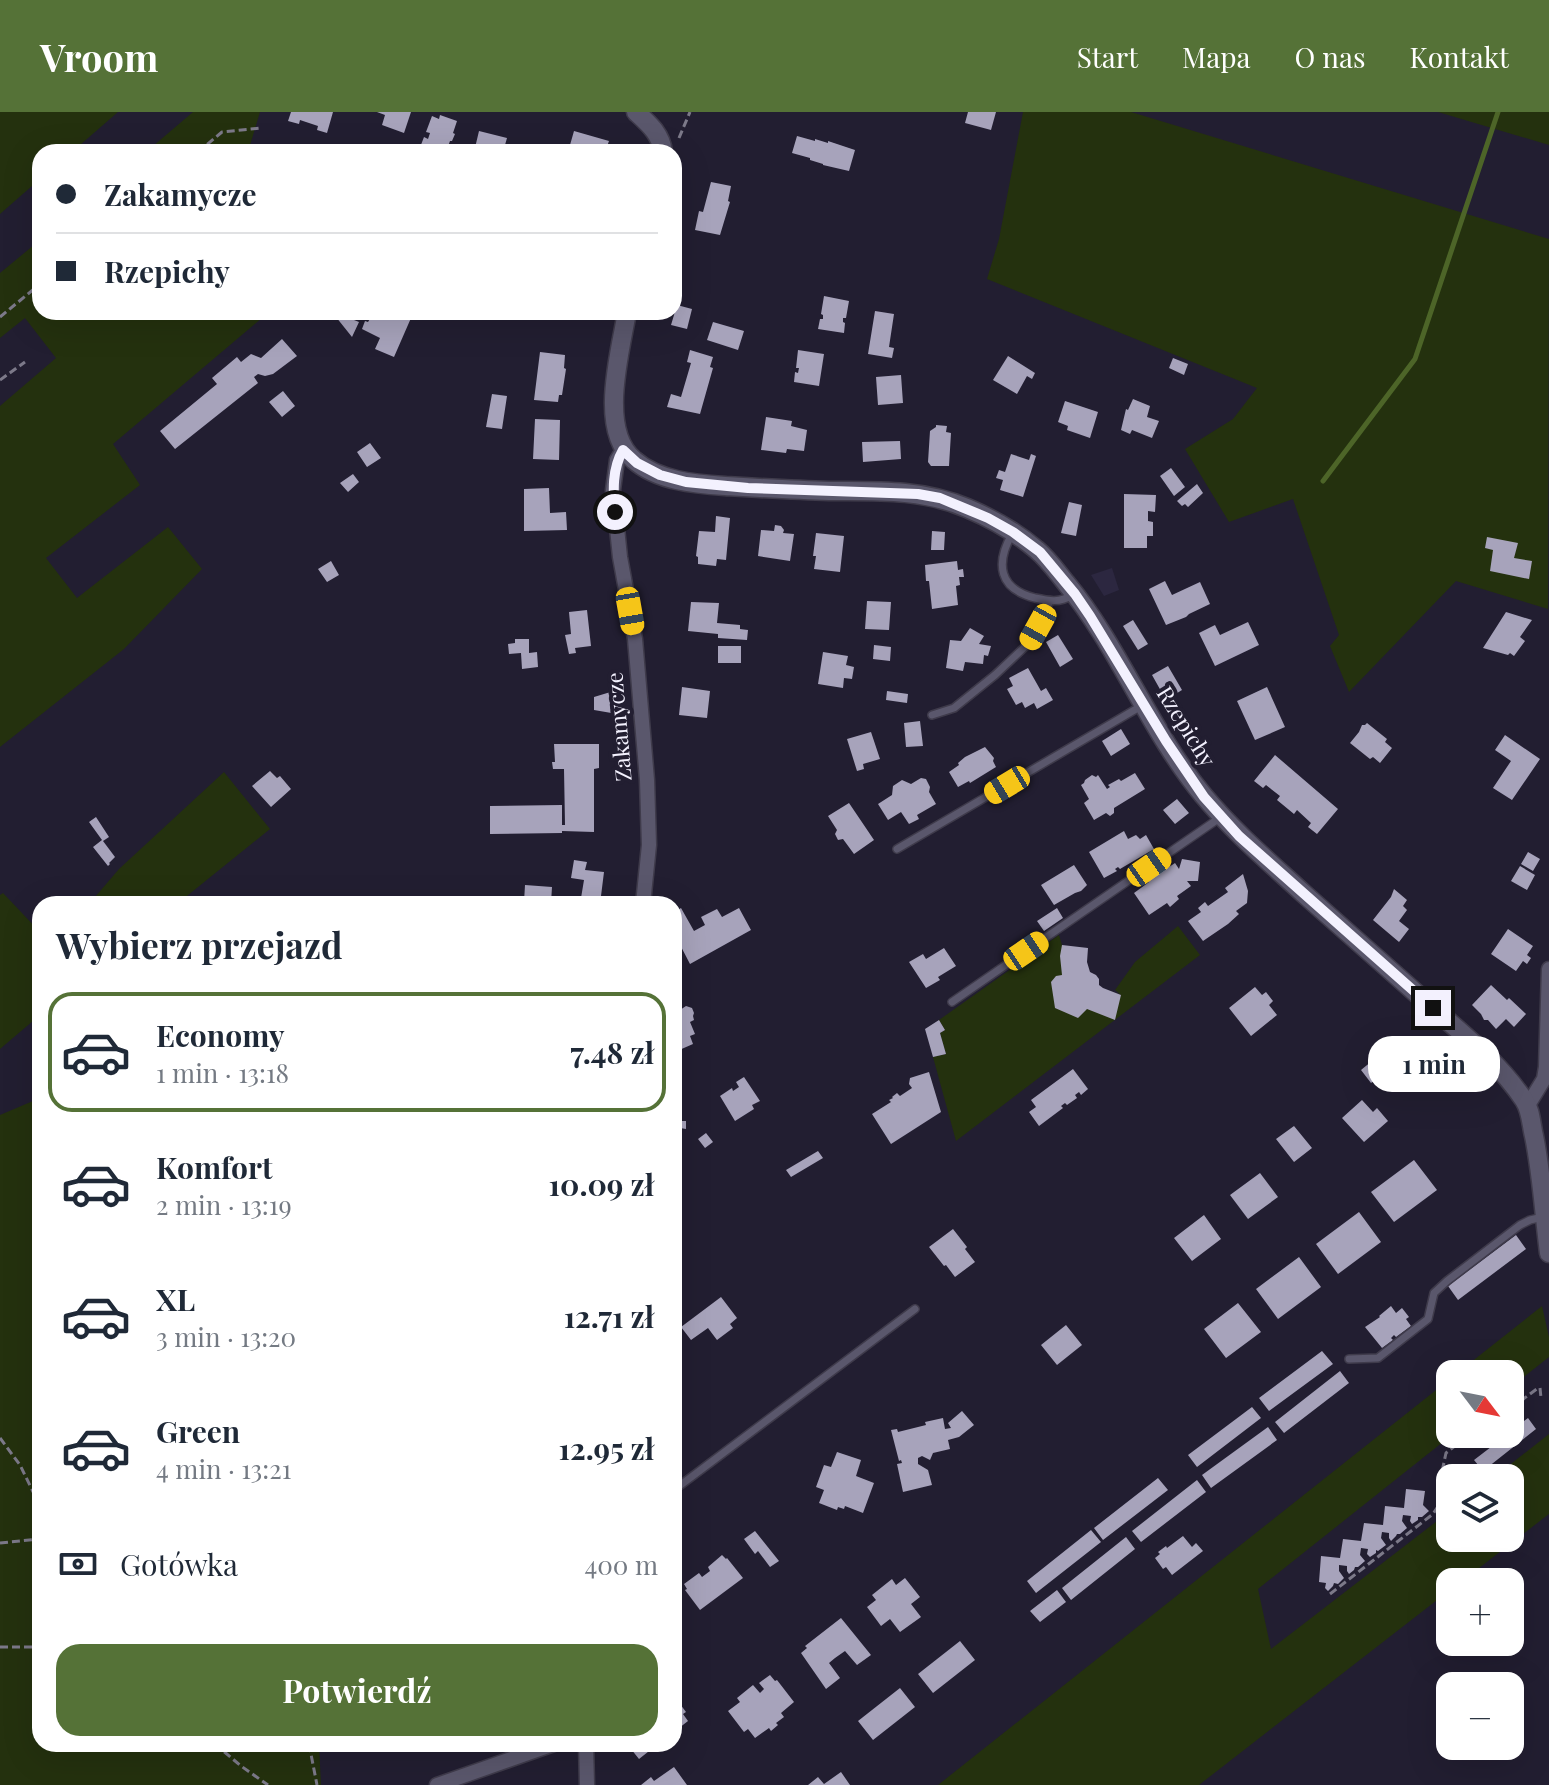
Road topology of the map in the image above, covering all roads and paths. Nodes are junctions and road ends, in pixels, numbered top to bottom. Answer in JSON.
{"nodes":[{"id":1,"x":636,"y":112,"type":"edge"},
{"id":2,"x":690,"y":112,"type":"edge"},
{"id":3,"x":261,"y":128,"type":"dead end"},
{"id":4,"x":208,"y":144,"type":"edge"},
{"id":5,"x":661,"y":144,"type":"edge"},
{"id":6,"x":674,"y":144,"type":"edge"},
{"id":7,"x":32,"y":291,"type":"edge"},
{"id":8,"x":0,"y":317,"type":"edge"},
{"id":9,"x":626,"y":320,"type":"edge"},
{"id":10,"x":25,"y":362,"type":"dead end"},
{"id":11,"x":0,"y":380,"type":"edge"},
{"id":12,"x":623,"y":450,"type":"junction"},
{"id":13,"x":1013,"y":532,"type":"junction"},
{"id":14,"x":1075,"y":594,"type":"junction"},
{"id":15,"x":1050,"y":601,"type":"junction"},
{"id":16,"x":1144,"y":704,"type":"junction"},
{"id":17,"x":932,"y":715,"type":"dead end"},
{"id":18,"x":1222,"y":816,"type":"junction"},
{"id":19,"x":897,"y":849,"type":"dead end"},
{"id":20,"x":644,"y":896,"type":"edge"},
{"id":21,"x":1549,"y":969,"type":"edge"},
{"id":22,"x":952,"y":1002,"type":"dead end"},
{"id":23,"x":1528,"y":1105,"type":"junction"},
{"id":24,"x":1545,"y":1216,"type":"junction"},
{"id":25,"x":1549,"y":1253,"type":"edge"},
{"id":26,"x":915,"y":1309,"type":"dead end"},
{"id":27,"x":1349,"y":1359,"type":"dead end"},
{"id":28,"x":1524,"y":1398,"type":"edge"},
{"id":29,"x":1541,"y":1398,"type":"dead end"},
{"id":30,"x":0,"y":1438,"type":"edge"},
{"id":31,"x":682,"y":1484,"type":"edge"},
{"id":32,"x":32,"y":1490,"type":"edge"},
{"id":33,"x":1436,"y":1509,"type":"edge"},
{"id":34,"x":32,"y":1540,"type":"edge"},
{"id":35,"x":0,"y":1543,"type":"edge"},
{"id":36,"x":1330,"y":1594,"type":"dead end"},
{"id":37,"x":0,"y":1647,"type":"edge"},
{"id":38,"x":32,"y":1647,"type":"edge"},
{"id":39,"x":224,"y":1752,"type":"edge"},
{"id":40,"x":311,"y":1752,"type":"edge"},
{"id":41,"x":531,"y":1752,"type":"edge"},
{"id":42,"x":586,"y":1752,"type":"edge"},
{"id":43,"x":268,"y":1785,"type":"edge"},
{"id":44,"x":317,"y":1785,"type":"edge"},
{"id":45,"x":437,"y":1785,"type":"edge"},
{"id":46,"x":587,"y":1785,"type":"edge"}],
"edges":[{"from":1,"to":5,"type":"street"},
{"from":2,"to":6,"type":"path"},
{"from":3,"to":4,"type":"path"},
{"from":7,"to":8,"type":"path"},
{"from":9,"to":12,"type":"street","name":"Zakamycze"},
{"from":10,"to":11,"type":"path"},
{"from":12,"to":13,"type":"street","name":"Rzepichy"},
{"from":12,"to":20,"type":"street","name":"Zakamycze"},
{"from":13,"to":14,"type":"street","name":"Rzepichy"},
{"from":13,"to":15,"type":"lane"},
{"from":14,"to":15,"type":"lane"},
{"from":14,"to":16,"type":"street","name":"Rzepichy"},
{"from":15,"to":17,"type":"lane"},
{"from":16,"to":18,"type":"street","name":"Rzepichy"},
{"from":16,"to":19,"type":"lane"},
{"from":18,"to":22,"type":"lane"},
{"from":18,"to":23,"type":"street","name":"Rzepichy"},
{"from":21,"to":23,"type":"street"},
{"from":23,"to":24,"type":"street","name":"Rzepichy"},
{"from":24,"to":25,"type":"street","name":"Rzepichy"},
{"from":24,"to":27,"type":"lane"},
{"from":26,"to":31,"type":"lane"},
{"from":28,"to":29,"type":"path"},
{"from":30,"to":32,"type":"path"},
{"from":33,"to":36,"type":"path"},
{"from":34,"to":35,"type":"path"},
{"from":37,"to":38,"type":"path"},
{"from":39,"to":43,"type":"path"},
{"from":40,"to":44,"type":"path"},
{"from":41,"to":45,"type":"street"},
{"from":42,"to":46,"type":"street"}]}
